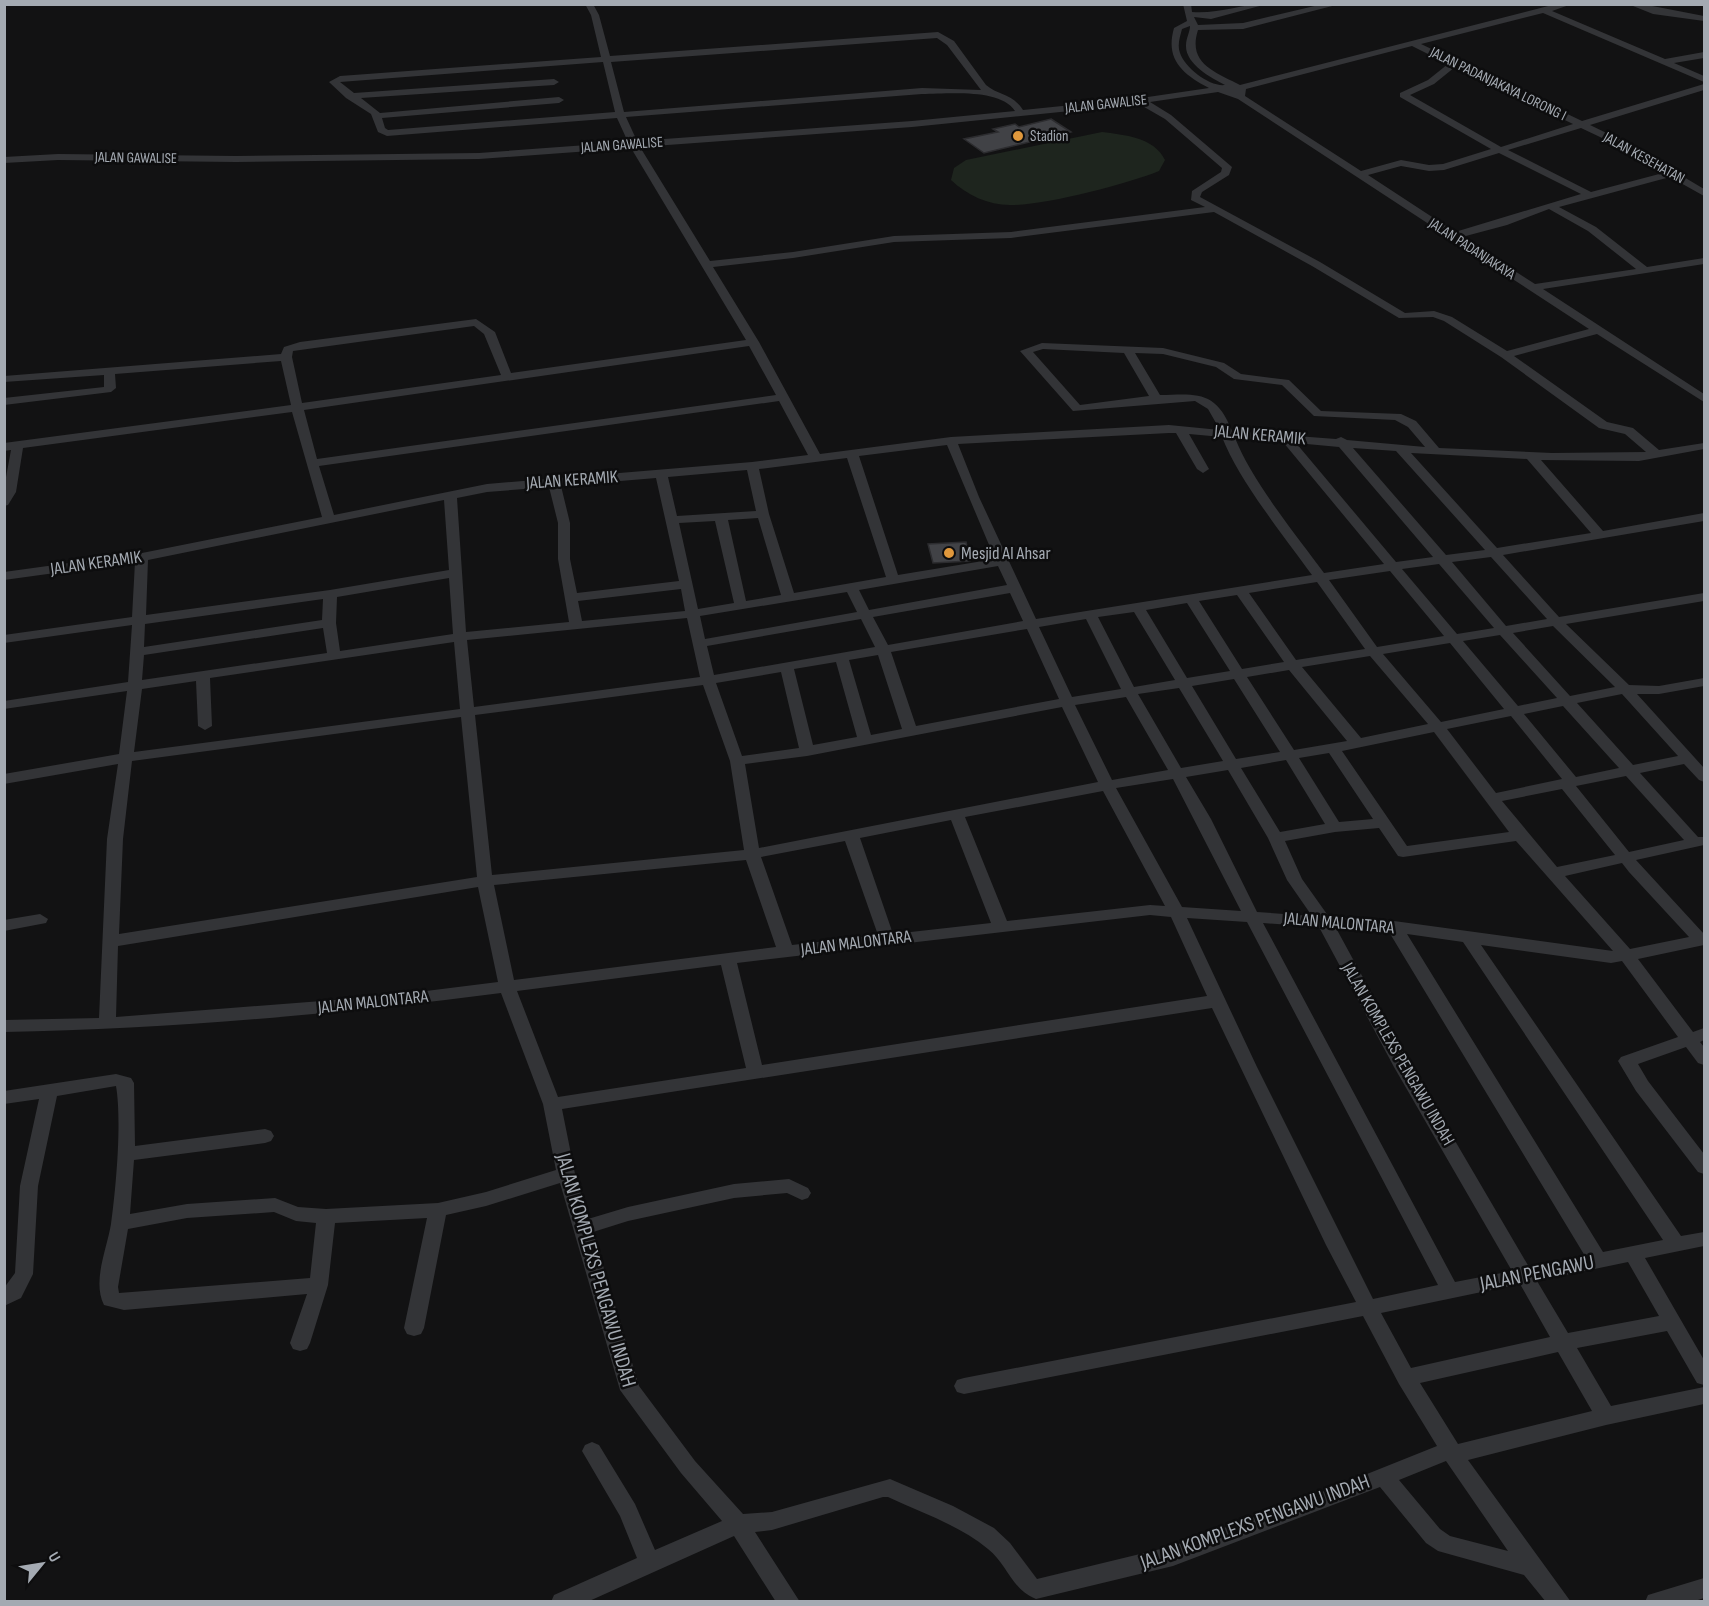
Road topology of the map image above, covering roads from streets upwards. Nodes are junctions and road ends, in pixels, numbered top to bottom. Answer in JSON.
{"nodes":[{"id":1,"x":589,"y":4,"type":"edge"},
{"id":2,"x":1187,"y":4,"type":"edge"},
{"id":3,"x":1263,"y":4,"type":"edge"},
{"id":4,"x":1336,"y":4,"type":"edge"},
{"id":5,"x":1568,"y":4,"type":"edge"},
{"id":6,"x":1632,"y":4,"type":"edge"},
{"id":7,"x":1545,"y":8,"type":"edge"},
{"id":8,"x":1704,"y":19,"type":"edge"},
{"id":9,"x":1191,"y":21,"type":"junction"},
{"id":10,"x":1414,"y":44,"type":"junction"},
{"id":11,"x":1704,"y":55,"type":"edge"},
{"id":12,"x":608,"y":60,"type":"junction"},
{"id":13,"x":1664,"y":62,"type":"junction"},
{"id":14,"x":549,"y":64,"type":"junction"},
{"id":15,"x":1455,"y":64,"type":"junction"},
{"id":16,"x":1704,"y":80,"type":"edge"},
{"id":17,"x":554,"y":82,"type":"junction"},
{"id":18,"x":1704,"y":87,"type":"edge"},
{"id":19,"x":1221,"y":90,"type":"junction"},
{"id":20,"x":1240,"y":90,"type":"junction"},
{"id":21,"x":989,"y":92,"type":"junction"},
{"id":22,"x":349,"y":96,"type":"junction"},
{"id":23,"x":559,"y":100,"type":"junction"},
{"id":24,"x":1141,"y":101,"type":"junction"},
{"id":25,"x":1020,"y":112,"type":"junction"},
{"id":26,"x":620,"y":114,"type":"junction"},
{"id":27,"x":376,"y":116,"type":"junction"},
{"id":28,"x":562,"y":119,"type":"junction"},
{"id":29,"x":1582,"y":124,"type":"junction"},
{"id":30,"x":634,"y":145,"type":"junction"},
{"id":31,"x":1502,"y":150,"type":"junction"},
{"id":32,"x":4,"y":160,"type":"edge"},
{"id":33,"x":1673,"y":173,"type":"junction"},
{"id":34,"x":1359,"y":175,"type":"junction"},
{"id":35,"x":1704,"y":193,"type":"edge"},
{"id":36,"x":1590,"y":195,"type":"junction"},
{"id":37,"x":1550,"y":206,"type":"junction"},
{"id":38,"x":1215,"y":209,"type":"junction"},
{"id":39,"x":1453,"y":236,"type":"junction"},
{"id":40,"x":1704,"y":261,"type":"edge"},
{"id":41,"x":706,"y":265,"type":"junction"},
{"id":42,"x":1644,"y":270,"type":"junction"},
{"id":43,"x":1532,"y":288,"type":"junction"},
{"id":44,"x":1599,"y":330,"type":"junction"},
{"id":45,"x":753,"y":342,"type":"junction"},
{"id":46,"x":1128,"y":350,"type":"junction"},
{"id":47,"x":1505,"y":355,"type":"junction"},
{"id":48,"x":286,"y":357,"type":"junction"},
{"id":49,"x":109,"y":369,"type":"junction"},
{"id":50,"x":4,"y":379,"type":"edge"},
{"id":51,"x":508,"y":379,"type":"junction"},
{"id":52,"x":784,"y":397,"type":"junction"},
{"id":53,"x":1156,"y":399,"type":"junction"},
{"id":54,"x":1704,"y":399,"type":"edge"},
{"id":55,"x":4,"y":402,"type":"edge"},
{"id":56,"x":298,"y":408,"type":"junction"},
{"id":57,"x":1180,"y":429,"type":"junction"},
{"id":58,"x":1226,"y":432,"type":"junction"},
{"id":59,"x":1285,"y":437,"type":"junction"},
{"id":60,"x":951,"y":441,"type":"junction"},
{"id":61,"x":1341,"y":441,"type":"junction"},
{"id":62,"x":18,"y":445,"type":"junction"},
{"id":63,"x":1704,"y":446,"type":"edge"},
{"id":64,"x":4,"y":447,"type":"edge"},
{"id":65,"x":1400,"y":448,"type":"junction"},
{"id":66,"x":1436,"y":451,"type":"junction"},
{"id":67,"x":852,"y":454,"type":"junction"},
{"id":68,"x":1657,"y":454,"type":"junction"},
{"id":69,"x":1531,"y":456,"type":"junction"},
{"id":70,"x":816,"y":458,"type":"junction"},
{"id":71,"x":314,"y":463,"type":"junction"},
{"id":72,"x":752,"y":466,"type":"junction"},
{"id":73,"x":1203,"y":470,"type":"dead end"},
{"id":74,"x":661,"y":474,"type":"junction"},
{"id":75,"x":554,"y":481,"type":"junction"},
{"id":76,"x":450,"y":494,"type":"junction"},
{"id":77,"x":4,"y":502,"type":"edge"},
{"id":78,"x":764,"y":514,"type":"junction"},
{"id":79,"x":1704,"y":517,"type":"edge"},
{"id":80,"x":329,"y":519,"type":"junction"},
{"id":81,"x":721,"y":519,"type":"junction"},
{"id":82,"x":670,"y":520,"type":"junction"},
{"id":83,"x":1600,"y":536,"type":"junction"},
{"id":84,"x":1495,"y":553,"type":"junction"},
{"id":85,"x":142,"y":556,"type":"junction"},
{"id":86,"x":1444,"y":559,"type":"junction"},
{"id":87,"x":1004,"y":561,"type":"junction"},
{"id":88,"x":1394,"y":566,"type":"junction"},
{"id":89,"x":456,"y":573,"type":"junction"},
{"id":90,"x":4,"y":576,"type":"edge"},
{"id":91,"x":893,"y":579,"type":"junction"},
{"id":92,"x":1320,"y":579,"type":"junction"},
{"id":93,"x":686,"y":584,"type":"junction"},
{"id":94,"x":851,"y":587,"type":"junction"},
{"id":95,"x":1015,"y":588,"type":"junction"},
{"id":96,"x":1241,"y":591,"type":"junction"},
{"id":97,"x":330,"y":594,"type":"junction"},
{"id":98,"x":1704,"y":597,"type":"edge"},
{"id":99,"x":571,"y":598,"type":"junction"},
{"id":100,"x":789,"y":598,"type":"junction"},
{"id":101,"x":1191,"y":599,"type":"junction"},
{"id":102,"x":741,"y":606,"type":"junction"},
{"id":103,"x":1138,"y":607,"type":"junction"},
{"id":104,"x":691,"y":614,"type":"junction"},
{"id":105,"x":865,"y":614,"type":"junction"},
{"id":106,"x":1090,"y":615,"type":"junction"},
{"id":107,"x":140,"y":620,"type":"junction"},
{"id":108,"x":1555,"y":620,"type":"junction"},
{"id":109,"x":329,"y":623,"type":"junction"},
{"id":110,"x":1032,"y":624,"type":"junction"},
{"id":111,"x":576,"y":626,"type":"junction"},
{"id":112,"x":1502,"y":629,"type":"junction"},
{"id":113,"x":460,"y":637,"type":"junction"},
{"id":114,"x":1451,"y":638,"type":"junction"},
{"id":115,"x":4,"y":639,"type":"edge"},
{"id":116,"x":698,"y":644,"type":"junction"},
{"id":117,"x":884,"y":651,"type":"junction"},
{"id":118,"x":1373,"y":651,"type":"junction"},
{"id":119,"x":138,"y":652,"type":"junction"},
{"id":120,"x":334,"y":654,"type":"junction"},
{"id":121,"x":841,"y":657,"type":"junction"},
{"id":122,"x":1293,"y":665,"type":"junction"},
{"id":123,"x":787,"y":667,"type":"junction"},
{"id":124,"x":1238,"y":674,"type":"junction"},
{"id":125,"x":203,"y":675,"type":"junction"},
{"id":126,"x":708,"y":680,"type":"junction"},
{"id":127,"x":1704,"y":682,"type":"edge"},
{"id":128,"x":1184,"y":683,"type":"junction"},
{"id":129,"x":135,"y":686,"type":"junction"},
{"id":130,"x":1625,"y":689,"type":"junction"},
{"id":131,"x":1130,"y":692,"type":"junction"},
{"id":132,"x":1568,"y":700,"type":"junction"},
{"id":133,"x":1066,"y":702,"type":"junction"},
{"id":134,"x":4,"y":705,"type":"edge"},
{"id":135,"x":469,"y":710,"type":"junction"},
{"id":136,"x":1515,"y":713,"type":"junction"},
{"id":137,"x":206,"y":726,"type":"dead end"},
{"id":138,"x":1438,"y":727,"type":"junction"},
{"id":139,"x":910,"y":732,"type":"junction"},
{"id":140,"x":865,"y":740,"type":"junction"},
{"id":141,"x":1357,"y":743,"type":"junction"},
{"id":142,"x":1333,"y":748,"type":"junction"},
{"id":143,"x":807,"y":751,"type":"junction"},
{"id":144,"x":1290,"y":755,"type":"junction"},
{"id":145,"x":124,"y":758,"type":"junction"},
{"id":146,"x":1688,"y":759,"type":"junction"},
{"id":147,"x":737,"y":762,"type":"junction"},
{"id":148,"x":1234,"y":765,"type":"junction"},
{"id":149,"x":1630,"y":770,"type":"junction"},
{"id":150,"x":1176,"y":775,"type":"junction"},
{"id":151,"x":1704,"y":777,"type":"edge"},
{"id":152,"x":4,"y":778,"type":"edge"},
{"id":153,"x":1569,"y":782,"type":"junction"},
{"id":154,"x":1107,"y":785,"type":"junction"},
{"id":155,"x":1493,"y":798,"type":"junction"},
{"id":156,"x":956,"y":814,"type":"junction"},
{"id":157,"x":1384,"y":823,"type":"junction"},
{"id":158,"x":1335,"y":827,"type":"junction"},
{"id":159,"x":851,"y":835,"type":"junction"},
{"id":160,"x":1520,"y":835,"type":"junction"},
{"id":161,"x":1276,"y":838,"type":"junction"},
{"id":162,"x":1702,"y":841,"type":"edge"},
{"id":163,"x":752,"y":854,"type":"junction"},
{"id":164,"x":1626,"y":858,"type":"junction"},
{"id":165,"x":1554,"y":873,"type":"junction"},
{"id":166,"x":485,"y":881,"type":"junction"},
{"id":167,"x":1175,"y":909,"type":"junction"},
{"id":168,"x":1251,"y":915,"type":"junction"},
{"id":169,"x":40,"y":919,"type":"dead end"},
{"id":170,"x":1323,"y":920,"type":"junction"},
{"id":171,"x":4,"y":926,"type":"edge"},
{"id":172,"x":1001,"y":927,"type":"junction"},
{"id":173,"x":1394,"y":927,"type":"junction"},
{"id":174,"x":1467,"y":936,"type":"junction"},
{"id":175,"x":886,"y":939,"type":"junction"},
{"id":176,"x":1703,"y":939,"type":"edge"},
{"id":177,"x":112,"y":941,"type":"junction"},
{"id":178,"x":786,"y":951,"type":"junction"},
{"id":179,"x":1627,"y":956,"type":"junction"},
{"id":180,"x":728,"y":958,"type":"junction"},
{"id":181,"x":507,"y":986,"type":"junction"},
{"id":182,"x":1216,"y":1001,"type":"junction"},
{"id":183,"x":107,"y":1024,"type":"junction"},
{"id":184,"x":5,"y":1027,"type":"edge"},
{"id":185,"x":1697,"y":1037,"type":"edge"},
{"id":186,"x":1704,"y":1059,"type":"edge"},
{"id":187,"x":755,"y":1071,"type":"junction"},
{"id":188,"x":50,"y":1089,"type":"junction"},
{"id":189,"x":4,"y":1098,"type":"edge"},
{"id":190,"x":552,"y":1104,"type":"junction"},
{"id":191,"x":265,"y":1136,"type":"dead end"},
{"id":192,"x":126,"y":1154,"type":"junction"},
{"id":193,"x":1704,"y":1167,"type":"edge"},
{"id":194,"x":566,"y":1174,"type":"junction"},
{"id":195,"x":802,"y":1193,"type":"dead end"},
{"id":196,"x":438,"y":1210,"type":"junction"},
{"id":197,"x":326,"y":1216,"type":"junction"},
{"id":198,"x":120,"y":1223,"type":"junction"},
{"id":199,"x":582,"y":1228,"type":"junction"},
{"id":200,"x":1704,"y":1239,"type":"edge"},
{"id":201,"x":1677,"y":1246,"type":"junction"},
{"id":202,"x":1633,"y":1254,"type":"junction"},
{"id":203,"x":1599,"y":1262,"type":"junction"},
{"id":204,"x":1526,"y":1275,"type":"junction"},
{"id":205,"x":319,"y":1285,"type":"junction"},
{"id":206,"x":1450,"y":1290,"type":"junction"},
{"id":207,"x":4,"y":1298,"type":"edge"},
{"id":208,"x":1370,"y":1306,"type":"junction"},
{"id":209,"x":1672,"y":1322,"type":"junction"},
{"id":210,"x":414,"y":1328,"type":"dead end"},
{"id":211,"x":1565,"y":1342,"type":"junction"},
{"id":212,"x":300,"y":1343,"type":"dead end"},
{"id":213,"x":1704,"y":1377,"type":"edge"},
{"id":214,"x":1406,"y":1378,"type":"junction"},
{"id":215,"x":964,"y":1386,"type":"dead end"},
{"id":216,"x":1704,"y":1396,"type":"edge"},
{"id":217,"x":1606,"y":1416,"type":"junction"},
{"id":218,"x":592,"y":1452,"type":"dead end"},
{"id":219,"x":1453,"y":1452,"type":"junction"},
{"id":220,"x":1383,"y":1476,"type":"junction"},
{"id":221,"x":738,"y":1524,"type":"junction"},
{"id":222,"x":650,"y":1563,"type":"junction"},
{"id":223,"x":1531,"y":1567,"type":"junction"},
{"id":224,"x":1704,"y":1588,"type":"edge"},
{"id":225,"x":562,"y":1602,"type":"edge"},
{"id":226,"x":789,"y":1602,"type":"edge"},
{"id":227,"x":1560,"y":1602,"type":"edge"},
{"id":228,"x":1656,"y":1602,"type":"edge"}],
"edges":[{"from":1,"to":12,"type":"street"},
{"from":2,"to":9,"type":"street"},
{"from":3,"to":9,"type":"street"},
{"from":4,"to":9,"type":"street"},
{"from":5,"to":7,"type":"street","name":"JALAN GAWALISE"},
{"from":6,"to":8,"type":"street"},
{"from":7,"to":10,"type":"street","name":"JALAN GAWALISE"},
{"from":7,"to":13,"type":"street"},
{"from":9,"to":19,"type":"street"},
{"from":9,"to":20,"type":"street","name":"JALAN PADANJAKAYA"},
{"from":10,"to":15,"type":"street","name":"JALAN PADANJAKAYA LORONG I"},
{"from":10,"to":20,"type":"street","name":"JALAN GAWALISE"},
{"from":11,"to":13,"type":"street"},
{"from":12,"to":14,"type":"street"},
{"from":12,"to":21,"type":"street"},
{"from":12,"to":26,"type":"street"},
{"from":13,"to":16,"type":"street"},
{"from":14,"to":17,"type":"street"},
{"from":14,"to":22,"type":"street"},
{"from":15,"to":29,"type":"street","name":"JALAN PADANJAKAYA LORONG I"},
{"from":15,"to":31,"type":"street"},
{"from":17,"to":22,"type":"street"},
{"from":17,"to":23,"type":"street"},
{"from":18,"to":29,"type":"street","name":"JALAN PADANJAKAYA LORONG I"},
{"from":19,"to":20,"type":"street","name":"JALAN GAWALISE"},
{"from":19,"to":24,"type":"street","name":"JALAN GAWALISE"},
{"from":20,"to":34,"type":"street","name":"JALAN PADANJAKAYA"},
{"from":21,"to":25,"type":"street"},
{"from":21,"to":26,"type":"street"},
{"from":22,"to":27,"type":"street"},
{"from":23,"to":27,"type":"street"},
{"from":23,"to":28,"type":"street"},
{"from":24,"to":25,"type":"street","name":"JALAN GAWALISE"},
{"from":24,"to":38,"type":"street"},
{"from":25,"to":30,"type":"street","name":"JALAN GAWALISE"},
{"from":26,"to":28,"type":"street"},
{"from":26,"to":30,"type":"street"},
{"from":27,"to":28,"type":"street"},
{"from":29,"to":31,"type":"street","name":"JALAN PADANJAKAYA LORONG I"},
{"from":29,"to":33,"type":"street","name":"JALAN KESEHATAN"},
{"from":30,"to":32,"type":"street","name":"JALAN GAWALISE"},
{"from":30,"to":41,"type":"street"},
{"from":31,"to":34,"type":"street","name":"JALAN PADANJAKAYA LORONG I"},
{"from":31,"to":36,"type":"street"},
{"from":33,"to":35,"type":"street","name":"JALAN KESEHATAN"},
{"from":33,"to":36,"type":"street"},
{"from":34,"to":39,"type":"street","name":"JALAN PADANJAKAYA"},
{"from":36,"to":37,"type":"street"},
{"from":37,"to":39,"type":"street"},
{"from":37,"to":42,"type":"street"},
{"from":38,"to":41,"type":"street"},
{"from":38,"to":47,"type":"street"},
{"from":39,"to":43,"type":"street","name":"JALAN PADANJAKAYA"},
{"from":40,"to":42,"type":"street"},
{"from":41,"to":45,"type":"street"},
{"from":42,"to":43,"type":"street"},
{"from":43,"to":44,"type":"street","name":"JALAN PADANJAKAYA"},
{"from":44,"to":47,"type":"street"},
{"from":44,"to":54,"type":"street","name":"JALAN PADANJAKAYA"},
{"from":45,"to":51,"type":"street"},
{"from":45,"to":52,"type":"street"},
{"from":46,"to":53,"type":"street"},
{"from":46,"to":53,"type":"street"},
{"from":46,"to":66,"type":"street"},
{"from":47,"to":68,"type":"street"},
{"from":48,"to":49,"type":"street"},
{"from":48,"to":51,"type":"street"},
{"from":48,"to":56,"type":"street"},
{"from":49,"to":50,"type":"street"},
{"from":49,"to":55,"type":"street"},
{"from":51,"to":56,"type":"street"},
{"from":52,"to":70,"type":"street"},
{"from":52,"to":71,"type":"street"},
{"from":53,"to":58,"type":"street"},
{"from":56,"to":62,"type":"street"},
{"from":56,"to":71,"type":"street"},
{"from":57,"to":58,"type":"street","name":"JALAN KERAMIK"},
{"from":57,"to":60,"type":"street","name":"JALAN KERAMIK"},
{"from":57,"to":73,"type":"street"},
{"from":58,"to":59,"type":"street","name":"JALAN KERAMIK"},
{"from":58,"to":92,"type":"street"},
{"from":59,"to":61,"type":"street","name":"JALAN KERAMIK"},
{"from":59,"to":88,"type":"street"},
{"from":60,"to":67,"type":"street","name":"JALAN KERAMIK"},
{"from":60,"to":87,"type":"street"},
{"from":61,"to":65,"type":"street","name":"JALAN KERAMIK"},
{"from":61,"to":86,"type":"street"},
{"from":62,"to":64,"type":"street"},
{"from":62,"to":77,"type":"street"},
{"from":63,"to":68,"type":"street","name":"JALAN KERAMIK"},
{"from":65,"to":66,"type":"street","name":"JALAN KERAMIK"},
{"from":65,"to":84,"type":"street"},
{"from":66,"to":69,"type":"street","name":"JALAN KERAMIK"},
{"from":67,"to":70,"type":"street","name":"JALAN KERAMIK"},
{"from":67,"to":91,"type":"street"},
{"from":68,"to":69,"type":"street","name":"JALAN KERAMIK"},
{"from":69,"to":83,"type":"street"},
{"from":70,"to":72,"type":"street","name":"JALAN KERAMIK"},
{"from":71,"to":80,"type":"street"},
{"from":72,"to":74,"type":"street","name":"JALAN KERAMIK"},
{"from":72,"to":78,"type":"street"},
{"from":74,"to":75,"type":"street","name":"JALAN KERAMIK"},
{"from":74,"to":82,"type":"street"},
{"from":75,"to":76,"type":"street","name":"JALAN KERAMIK"},
{"from":75,"to":99,"type":"street"},
{"from":76,"to":80,"type":"street","name":"JALAN KERAMIK"},
{"from":76,"to":89,"type":"street","name":"JALAN KOMPLEXS PENGAWU INDAH"},
{"from":78,"to":81,"type":"street"},
{"from":78,"to":100,"type":"street"},
{"from":79,"to":83,"type":"street"},
{"from":80,"to":85,"type":"street","name":"JALAN KERAMIK"},
{"from":81,"to":82,"type":"street"},
{"from":81,"to":102,"type":"street"},
{"from":82,"to":93,"type":"street"},
{"from":83,"to":84,"type":"street"},
{"from":84,"to":86,"type":"street"},
{"from":84,"to":108,"type":"street"},
{"from":85,"to":90,"type":"street","name":"JALAN KERAMIK"},
{"from":85,"to":107,"type":"street"},
{"from":86,"to":88,"type":"street"},
{"from":86,"to":112,"type":"street"},
{"from":87,"to":91,"type":"street"},
{"from":87,"to":95,"type":"street"},
{"from":88,"to":92,"type":"street"},
{"from":88,"to":114,"type":"street"},
{"from":89,"to":97,"type":"street"},
{"from":89,"to":113,"type":"street","name":"JALAN KOMPLEXS PENGAWU INDAH"},
{"from":91,"to":94,"type":"street"},
{"from":92,"to":96,"type":"street"},
{"from":92,"to":118,"type":"street"},
{"from":93,"to":99,"type":"street"},
{"from":93,"to":104,"type":"street"},
{"from":94,"to":100,"type":"street"},
{"from":94,"to":105,"type":"street"},
{"from":95,"to":105,"type":"street"},
{"from":95,"to":110,"type":"street"},
{"from":96,"to":101,"type":"street"},
{"from":96,"to":122,"type":"street"},
{"from":97,"to":107,"type":"street"},
{"from":97,"to":109,"type":"street"},
{"from":98,"to":108,"type":"street"},
{"from":99,"to":111,"type":"street"},
{"from":100,"to":102,"type":"street"},
{"from":101,"to":103,"type":"street"},
{"from":101,"to":124,"type":"street"},
{"from":102,"to":104,"type":"street"},
{"from":103,"to":106,"type":"street"},
{"from":103,"to":128,"type":"street","name":"JALAN KOMPLEXS PENGAWU INDAH"},
{"from":104,"to":111,"type":"street"},
{"from":104,"to":116,"type":"street"},
{"from":105,"to":116,"type":"street"},
{"from":105,"to":117,"type":"street"},
{"from":106,"to":110,"type":"street"},
{"from":106,"to":131,"type":"street"},
{"from":107,"to":115,"type":"street"},
{"from":107,"to":119,"type":"street"},
{"from":108,"to":112,"type":"street"},
{"from":108,"to":130,"type":"street"},
{"from":109,"to":119,"type":"street"},
{"from":109,"to":120,"type":"street"},
{"from":110,"to":117,"type":"street"},
{"from":110,"to":133,"type":"street"},
{"from":111,"to":113,"type":"street"},
{"from":112,"to":114,"type":"street"},
{"from":112,"to":132,"type":"street"},
{"from":113,"to":120,"type":"street"},
{"from":113,"to":135,"type":"street","name":"JALAN KOMPLEXS PENGAWU INDAH"},
{"from":114,"to":118,"type":"street"},
{"from":114,"to":136,"type":"street"},
{"from":116,"to":126,"type":"street"},
{"from":117,"to":121,"type":"street"},
{"from":117,"to":139,"type":"street"},
{"from":118,"to":122,"type":"street"},
{"from":118,"to":138,"type":"street"},
{"from":119,"to":129,"type":"street"},
{"from":120,"to":125,"type":"street"},
{"from":121,"to":123,"type":"street"},
{"from":121,"to":140,"type":"street"},
{"from":122,"to":124,"type":"street"},
{"from":122,"to":141,"type":"street"},
{"from":123,"to":126,"type":"street"},
{"from":123,"to":143,"type":"street"},
{"from":124,"to":128,"type":"street"},
{"from":124,"to":144,"type":"street"},
{"from":125,"to":129,"type":"street"},
{"from":125,"to":137,"type":"street"},
{"from":126,"to":135,"type":"street"},
{"from":126,"to":147,"type":"street"},
{"from":127,"to":130,"type":"street"},
{"from":128,"to":131,"type":"street"},
{"from":128,"to":148,"type":"street","name":"JALAN KOMPLEXS PENGAWU INDAH"},
{"from":129,"to":134,"type":"street"},
{"from":129,"to":145,"type":"street"},
{"from":130,"to":132,"type":"street"},
{"from":130,"to":146,"type":"street"},
{"from":131,"to":133,"type":"street"},
{"from":131,"to":150,"type":"street"},
{"from":132,"to":136,"type":"street"},
{"from":132,"to":149,"type":"street"},
{"from":133,"to":139,"type":"street"},
{"from":133,"to":154,"type":"street"},
{"from":135,"to":145,"type":"street"},
{"from":135,"to":166,"type":"street","name":"JALAN KOMPLEXS PENGAWU INDAH"},
{"from":136,"to":138,"type":"street"},
{"from":136,"to":153,"type":"street"},
{"from":138,"to":141,"type":"street"},
{"from":138,"to":155,"type":"street"},
{"from":139,"to":140,"type":"street"},
{"from":140,"to":143,"type":"street"},
{"from":141,"to":142,"type":"street"},
{"from":142,"to":144,"type":"street"},
{"from":142,"to":157,"type":"street"},
{"from":143,"to":147,"type":"street"},
{"from":144,"to":148,"type":"street"},
{"from":144,"to":158,"type":"street"},
{"from":145,"to":152,"type":"street"},
{"from":145,"to":177,"type":"street"},
{"from":146,"to":149,"type":"street"},
{"from":146,"to":151,"type":"street"},
{"from":147,"to":163,"type":"street"},
{"from":148,"to":150,"type":"street"},
{"from":148,"to":161,"type":"street","name":"JALAN KOMPLEXS PENGAWU INDAH"},
{"from":149,"to":153,"type":"street"},
{"from":149,"to":162,"type":"street"},
{"from":150,"to":154,"type":"street"},
{"from":150,"to":168,"type":"street"},
{"from":153,"to":155,"type":"street"},
{"from":153,"to":164,"type":"street"},
{"from":154,"to":156,"type":"street"},
{"from":154,"to":167,"type":"street"},
{"from":155,"to":160,"type":"street"},
{"from":156,"to":159,"type":"street"},
{"from":156,"to":172,"type":"street"},
{"from":157,"to":158,"type":"street"},
{"from":157,"to":160,"type":"street"},
{"from":158,"to":161,"type":"street"},
{"from":159,"to":163,"type":"street"},
{"from":159,"to":175,"type":"street"},
{"from":160,"to":165,"type":"street"},
{"from":161,"to":170,"type":"street","name":"JALAN KOMPLEXS PENGAWU INDAH"},
{"from":162,"to":164,"type":"street"},
{"from":163,"to":166,"type":"street"},
{"from":163,"to":178,"type":"street"},
{"from":164,"to":165,"type":"street"},
{"from":164,"to":176,"type":"street"},
{"from":165,"to":179,"type":"street"},
{"from":166,"to":177,"type":"street"},
{"from":166,"to":181,"type":"street","name":"JALAN KOMPLEXS PENGAWU INDAH"},
{"from":167,"to":168,"type":"street","name":"JALAN MALONTARA"},
{"from":167,"to":172,"type":"street","name":"JALAN MALONTARA"},
{"from":167,"to":182,"type":"street"},
{"from":168,"to":170,"type":"street","name":"JALAN MALONTARA"},
{"from":168,"to":206,"type":"street"},
{"from":169,"to":171,"type":"street"},
{"from":170,"to":173,"type":"street","name":"JALAN MALONTARA"},
{"from":170,"to":204,"type":"street","name":"JALAN KOMPLEXS PENGAWU INDAH"},
{"from":172,"to":175,"type":"street","name":"JALAN MALONTARA"},
{"from":173,"to":174,"type":"street","name":"JALAN MALONTARA"},
{"from":173,"to":203,"type":"street"},
{"from":174,"to":179,"type":"street","name":"JALAN MALONTARA"},
{"from":174,"to":201,"type":"street"},
{"from":175,"to":178,"type":"street","name":"JALAN MALONTARA"},
{"from":176,"to":179,"type":"street","name":"JALAN MALONTARA"},
{"from":177,"to":183,"type":"street"},
{"from":178,"to":180,"type":"street","name":"JALAN MALONTARA"},
{"from":179,"to":185,"type":"street"},
{"from":180,"to":181,"type":"street","name":"JALAN MALONTARA"},
{"from":180,"to":187,"type":"street"},
{"from":181,"to":183,"type":"street","name":"JALAN MALONTARA"},
{"from":181,"to":190,"type":"street","name":"JALAN KOMPLEXS PENGAWU INDAH"},
{"from":182,"to":187,"type":"street"},
{"from":182,"to":208,"type":"street"},
{"from":183,"to":184,"type":"street","name":"JALAN MALONTARA"},
{"from":185,"to":186,"type":"street"},
{"from":185,"to":193,"type":"street"},
{"from":187,"to":190,"type":"street"},
{"from":188,"to":189,"type":"street"},
{"from":188,"to":192,"type":"street"},
{"from":188,"to":207,"type":"street"},
{"from":190,"to":194,"type":"street","name":"JALAN KOMPLEXS PENGAWU INDAH"},
{"from":191,"to":192,"type":"street"},
{"from":192,"to":198,"type":"street"},
{"from":194,"to":196,"type":"street"},
{"from":194,"to":199,"type":"street","name":"JALAN KOMPLEXS PENGAWU INDAH"},
{"from":195,"to":199,"type":"street"},
{"from":196,"to":197,"type":"street"},
{"from":196,"to":210,"type":"street"},
{"from":197,"to":198,"type":"street"},
{"from":197,"to":205,"type":"street"},
{"from":198,"to":205,"type":"street"},
{"from":199,"to":221,"type":"street","name":"JALAN KOMPLEXS PENGAWU INDAH"},
{"from":200,"to":201,"type":"street","name":"JALAN PENGAWU"},
{"from":201,"to":202,"type":"street","name":"JALAN PENGAWU"},
{"from":202,"to":203,"type":"street","name":"JALAN PENGAWU"},
{"from":202,"to":209,"type":"street"},
{"from":203,"to":204,"type":"street","name":"JALAN PENGAWU"},
{"from":204,"to":206,"type":"street","name":"JALAN PENGAWU"},
{"from":204,"to":211,"type":"street","name":"JALAN KOMPLEXS PENGAWU INDAH"},
{"from":205,"to":212,"type":"street"},
{"from":206,"to":208,"type":"street","name":"JALAN PENGAWU"},
{"from":208,"to":214,"type":"street"},
{"from":208,"to":215,"type":"street","name":"JALAN PENGAWU"},
{"from":209,"to":211,"type":"street"},
{"from":209,"to":213,"type":"street"},
{"from":211,"to":214,"type":"street"},
{"from":211,"to":217,"type":"street","name":"JALAN KOMPLEXS PENGAWU INDAH"},
{"from":214,"to":219,"type":"street"},
{"from":216,"to":217,"type":"street","name":"JALAN KOMPLEXS PENGAWU INDAH"},
{"from":217,"to":219,"type":"street","name":"JALAN KOMPLEXS PENGAWU INDAH"},
{"from":218,"to":222,"type":"street"},
{"from":219,"to":220,"type":"street","name":"JALAN KOMPLEXS PENGAWU INDAH"},
{"from":219,"to":223,"type":"street"},
{"from":220,"to":221,"type":"street","name":"JALAN KOMPLEXS PENGAWU INDAH"},
{"from":220,"to":223,"type":"street","name":"JALAN KOMPLEXS PENGAWU INDAH"},
{"from":221,"to":222,"type":"street"},
{"from":221,"to":226,"type":"street","name":"JALAN KOMPLEXS PENGAWU INDAH"},
{"from":222,"to":225,"type":"street"},
{"from":223,"to":227,"type":"street"},
{"from":224,"to":228,"type":"street"}]}
